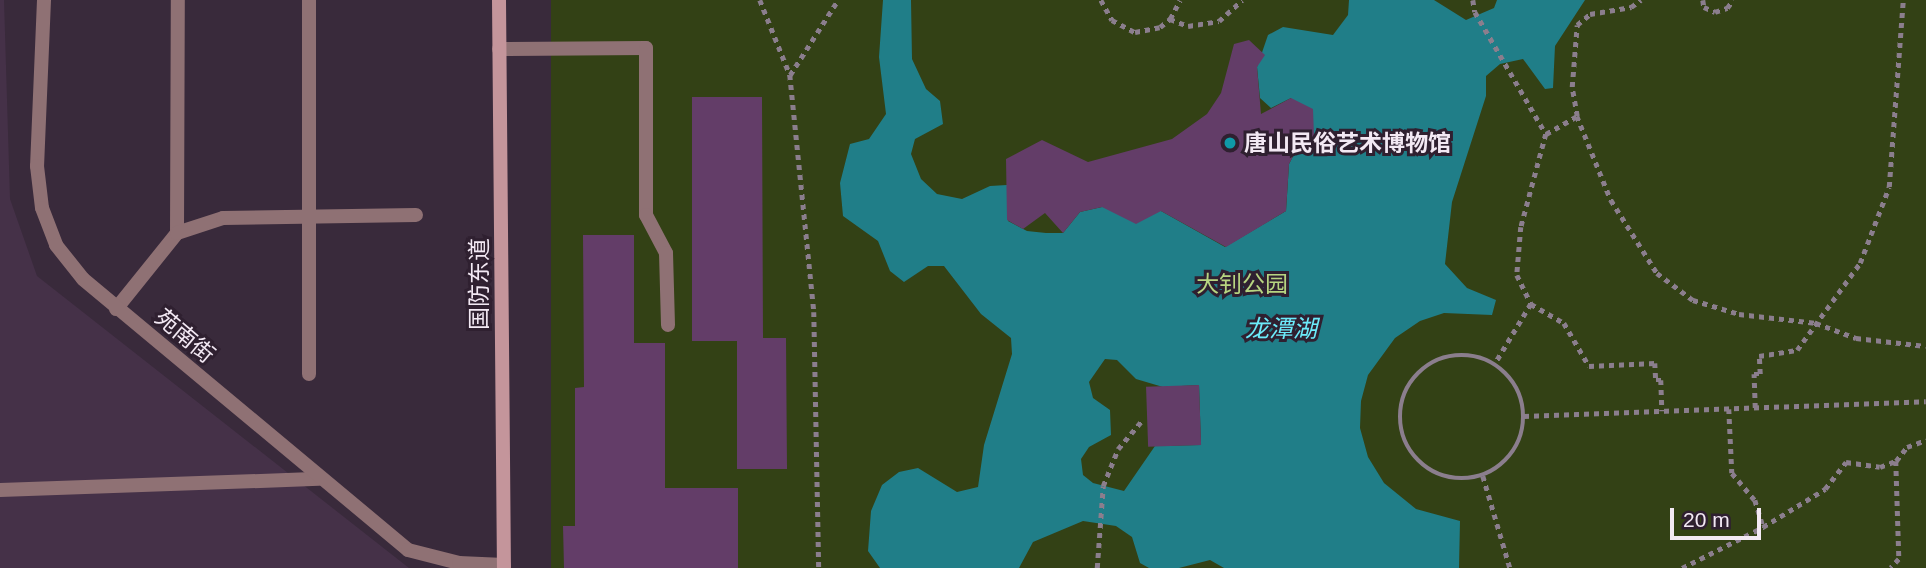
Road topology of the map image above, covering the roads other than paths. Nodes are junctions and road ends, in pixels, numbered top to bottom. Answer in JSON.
{"nodes":[{"id":1,"x":44,"y":0,"type":"edge"},
{"id":2,"x":178,"y":0,"type":"edge"},
{"id":3,"x":309,"y":0,"type":"edge"},
{"id":4,"x":499,"y":0,"type":"edge"},
{"id":5,"x":499,"y":49,"type":"junction"},
{"id":6,"x":416,"y":215,"type":"dead end"},
{"id":7,"x":309,"y":217,"type":"junction"},
{"id":8,"x":177,"y":233,"type":"junction"},
{"id":9,"x":116,"y":309,"type":"junction"},
{"id":10,"x":668,"y":325,"type":"dead end"},
{"id":11,"x":309,"y":374,"type":"dead end"},
{"id":12,"x":319,"y":479,"type":"junction"},
{"id":13,"x":0,"y":490,"type":"edge"},
{"id":14,"x":504,"y":567,"type":"edge"}],
"edges":[{"from":1,"to":9,"type":"street","name":"苑南街"},
{"from":2,"to":8,"type":"street"},
{"from":3,"to":7,"type":"street"},
{"from":4,"to":5,"type":"street","name":"国防东道"},
{"from":5,"to":10,"type":"street"},
{"from":5,"to":14,"type":"street","name":"国防东道"},
{"from":6,"to":7,"type":"street"},
{"from":7,"to":8,"type":"street"},
{"from":7,"to":11,"type":"street"},
{"from":8,"to":9,"type":"street"},
{"from":9,"to":12,"type":"street","name":"苑南街"},
{"from":12,"to":13,"type":"street"},
{"from":12,"to":14,"type":"street","name":"苑南街"}]}
